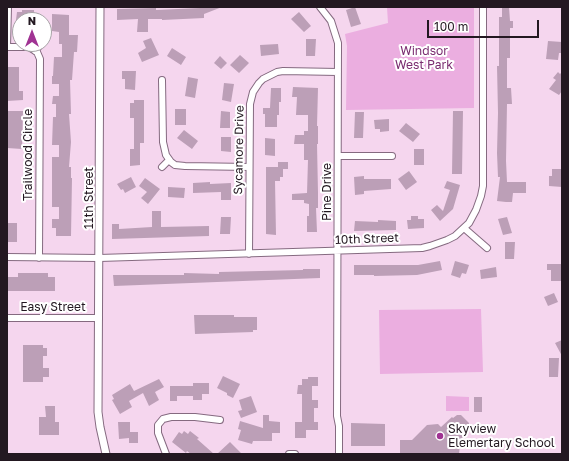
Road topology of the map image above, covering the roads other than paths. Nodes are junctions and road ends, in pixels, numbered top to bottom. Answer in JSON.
{"nodes":[{"id":1,"x":8,"y":7,"type":"edge"},
{"id":2,"x":100,"y":7,"type":"edge"},
{"id":3,"x":320,"y":7,"type":"edge"},
{"id":4,"x":483,"y":7,"type":"edge"},
{"id":5,"x":7,"y":47,"type":"edge"},
{"id":6,"x":36,"y":52,"type":"edge"},
{"id":7,"x":338,"y":72,"type":"junction"},
{"id":8,"x":162,"y":80,"type":"dead end"},
{"id":9,"x":338,"y":156,"type":"junction"},
{"id":10,"x":392,"y":156,"type":"dead end"},
{"id":11,"x":169,"y":160,"type":"junction"},
{"id":12,"x":162,"y":167,"type":"dead end"},
{"id":13,"x":249,"y":167,"type":"junction"},
{"id":14,"x":464,"y":228,"type":"junction"},
{"id":15,"x":487,"y":248,"type":"dead end"},
{"id":16,"x":338,"y":250,"type":"junction"},
{"id":17,"x":249,"y":254,"type":"junction"},
{"id":18,"x":7,"y":257,"type":"edge"},
{"id":19,"x":39,"y":258,"type":"junction"},
{"id":20,"x":99,"y":258,"type":"junction"},
{"id":21,"x":7,"y":318,"type":"edge"},
{"id":22,"x":99,"y":318,"type":"junction"},
{"id":23,"x":220,"y":420,"type":"dead end"},
{"id":24,"x":106,"y":454,"type":"edge"},
{"id":25,"x":166,"y":454,"type":"edge"},
{"id":26,"x":289,"y":454,"type":"edge"},
{"id":27,"x":295,"y":454,"type":"edge"},
{"id":28,"x":339,"y":454,"type":"edge"}],
"edges":[{"from":1,"to":5,"type":"street"},
{"from":2,"to":20,"type":"street","name":"11th Street"},
{"from":3,"to":7,"type":"street","name":"Pine Drive"},
{"from":4,"to":14,"type":"street","name":"10th Street"},
{"from":6,"to":19,"type":"street","name":"Trailwood Circle"},
{"from":7,"to":9,"type":"street","name":"Pine Drive"},
{"from":7,"to":13,"type":"street","name":"Sycamore Drive"},
{"from":8,"to":11,"type":"street"},
{"from":9,"to":10,"type":"street"},
{"from":9,"to":16,"type":"street","name":"Pine Drive"},
{"from":11,"to":12,"type":"street"},
{"from":11,"to":13,"type":"street"},
{"from":13,"to":17,"type":"street","name":"Sycamore Drive"},
{"from":14,"to":15,"type":"street"},
{"from":14,"to":16,"type":"street","name":"10th Street"},
{"from":16,"to":17,"type":"street","name":"10th Street"},
{"from":16,"to":28,"type":"street","name":"Pine Drive"},
{"from":17,"to":20,"type":"street","name":"10th Street"},
{"from":18,"to":19,"type":"street"},
{"from":19,"to":20,"type":"street","name":"10th Street"},
{"from":20,"to":22,"type":"street","name":"11th Street"},
{"from":21,"to":22,"type":"street","name":"Easy Street"},
{"from":22,"to":24,"type":"street","name":"11th Street"},
{"from":23,"to":25,"type":"street"},
{"from":26,"to":27,"type":"street"}]}
